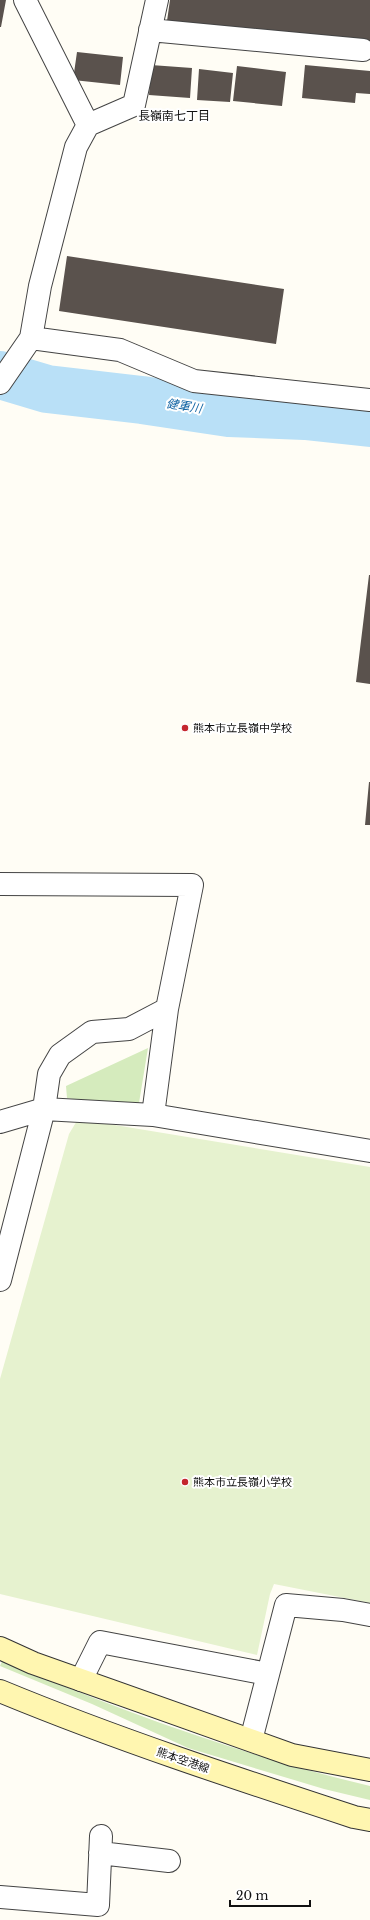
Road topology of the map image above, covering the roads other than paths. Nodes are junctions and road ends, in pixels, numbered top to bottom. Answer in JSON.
{"nodes":[{"id":1,"x":25,"y":0,"type":"edge"},
{"id":2,"x":157,"y":0,"type":"edge"},
{"id":3,"x":150,"y":30,"type":"junction"},
{"id":4,"x":363,"y":50,"type":"dead end"},
{"id":5,"x":88,"y":125,"type":"junction"},
{"id":6,"x":31,"y":338,"type":"junction"},
{"id":7,"x":0,"y":383,"type":"edge"},
{"id":8,"x":370,"y":400,"type":"edge"},
{"id":9,"x":0,"y":884,"type":"edge"},
{"id":10,"x":167,"y":1009,"type":"junction"},
{"id":11,"x":44,"y":1110,"type":"junction"},
{"id":12,"x":153,"y":1115,"type":"junction"},
{"id":13,"x":0,"y":1122,"type":"edge"},
{"id":14,"x":370,"y":1151,"type":"edge"},
{"id":15,"x":0,"y":1280,"type":"edge"},
{"id":16,"x":370,"y":1615,"type":"edge"},
{"id":17,"x":0,"y":1648,"type":"edge"},
{"id":18,"x":268,"y":1674,"type":"junction"},
{"id":19,"x":82,"y":1680,"type":"junction"},
{"id":20,"x":0,"y":1691,"type":"edge"},
{"id":21,"x":251,"y":1740,"type":"junction"},
{"id":22,"x":370,"y":1770,"type":"edge"},
{"id":23,"x":370,"y":1820,"type":"edge"},
{"id":24,"x":169,"y":1861,"type":"dead end"},
{"id":25,"x":0,"y":1897,"type":"edge"}],
"edges":[{"from":1,"to":5,"type":"street"},
{"from":2,"to":3,"type":"street"},
{"from":3,"to":4,"type":"street"},
{"from":3,"to":5,"type":"street"},
{"from":5,"to":6,"type":"street"},
{"from":6,"to":7,"type":"street"},
{"from":6,"to":8,"type":"street"},
{"from":9,"to":10,"type":"street"},
{"from":10,"to":11,"type":"street"},
{"from":10,"to":12,"type":"street"},
{"from":11,"to":12,"type":"street"},
{"from":11,"to":13,"type":"street"},
{"from":11,"to":15,"type":"street"},
{"from":12,"to":14,"type":"street"},
{"from":16,"to":18,"type":"street"},
{"from":17,"to":19,"type":"main road"},
{"from":18,"to":19,"type":"street"},
{"from":18,"to":21,"type":"street"},
{"from":19,"to":21,"type":"main road"},
{"from":20,"to":23,"type":"main road","name":"熊本空港線"},
{"from":21,"to":22,"type":"main road"},
{"from":24,"to":25,"type":"street"}]}
